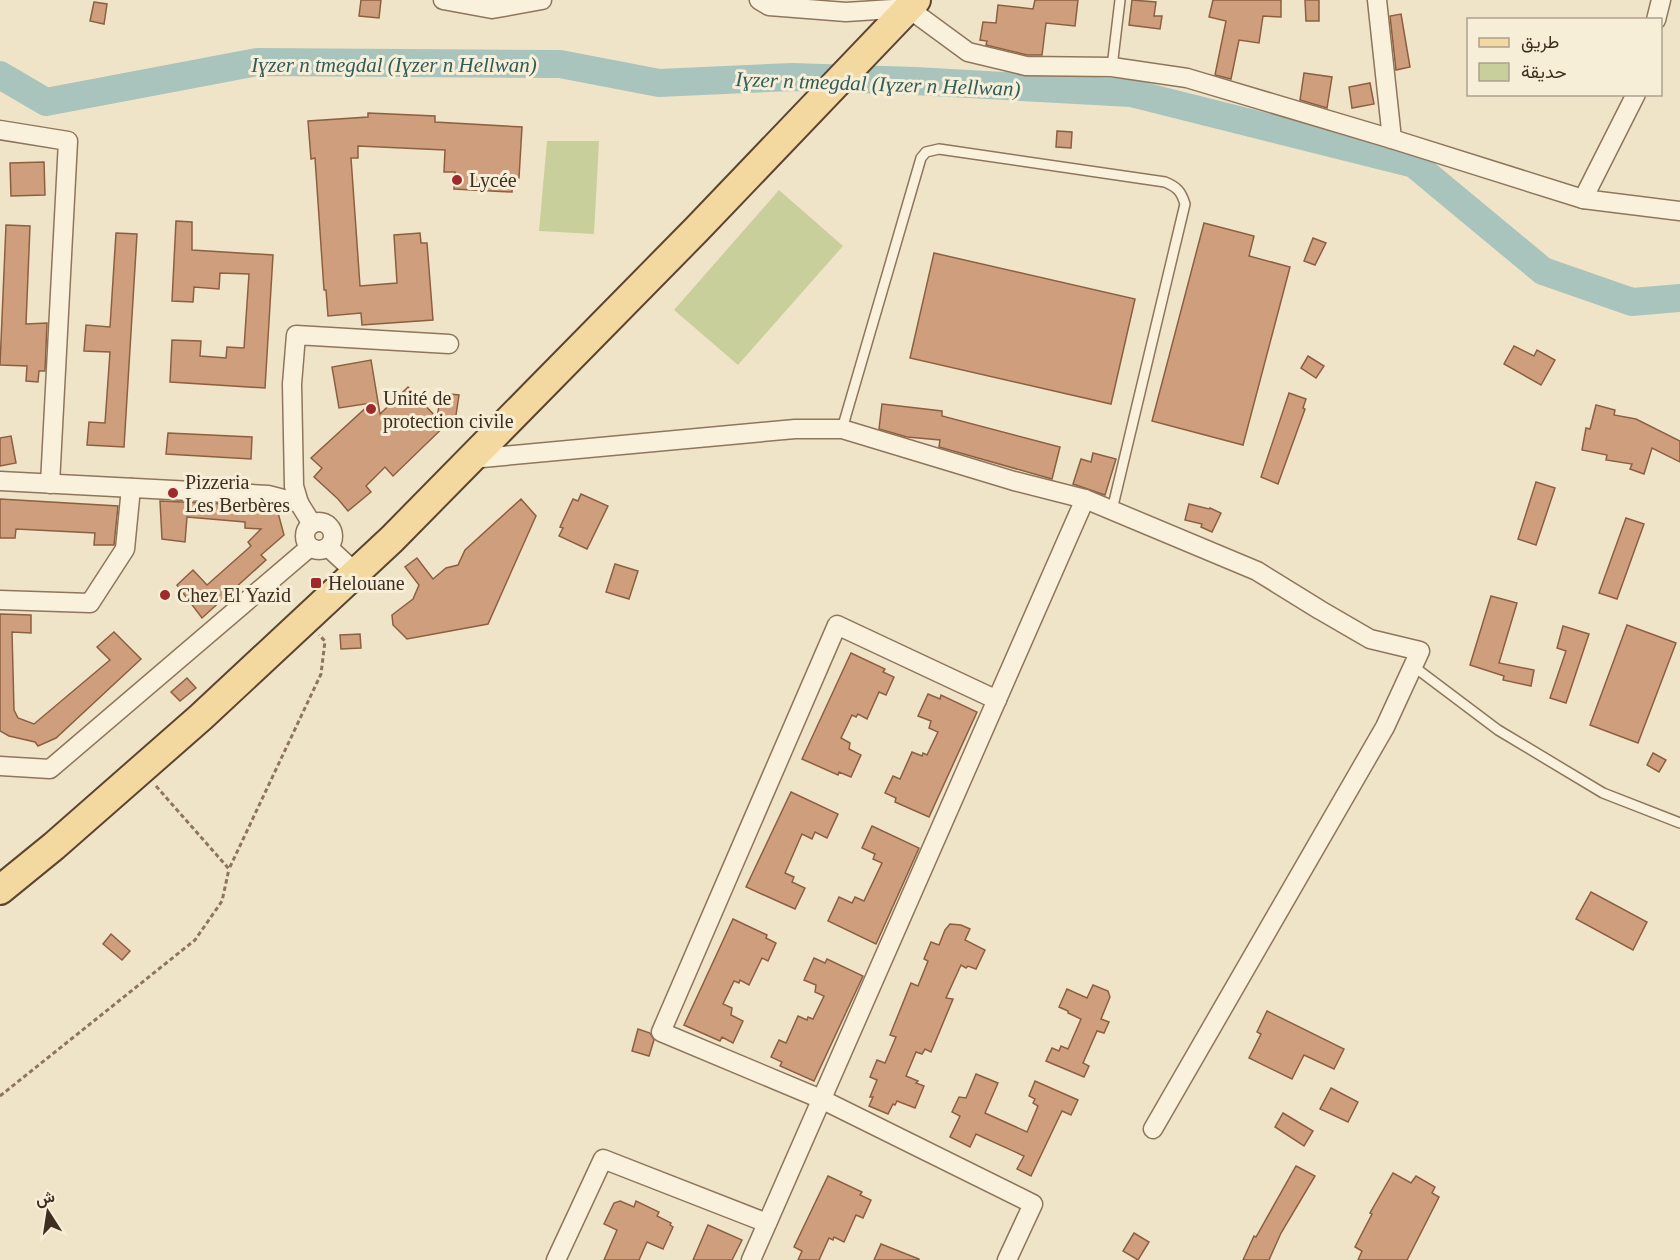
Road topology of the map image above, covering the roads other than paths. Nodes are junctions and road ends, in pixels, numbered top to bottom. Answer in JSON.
{"nodes":[{"id":1,"x":443,"y":0,"type":"edge"},
{"id":2,"x":542,"y":0,"type":"edge"},
{"id":3,"x":759,"y":0,"type":"edge"},
{"id":4,"x":1120,"y":0,"type":"edge"},
{"id":5,"x":1377,"y":0,"type":"edge"},
{"id":6,"x":1661,"y":0,"type":"edge"},
{"id":7,"x":912,"y":4,"type":"edge"},
{"id":8,"x":845,"y":6,"type":"edge"},
{"id":9,"x":1656,"y":18,"type":"edge"},
{"id":10,"x":1112,"y":67,"type":"junction"},
{"id":11,"x":1635,"y":96,"type":"edge"},
{"id":12,"x":0,"y":130,"type":"edge"},
{"id":13,"x":0,"y":138,"type":"edge"},
{"id":14,"x":1392,"y":139,"type":"junction"},
{"id":15,"x":1583,"y":199,"type":"junction"},
{"id":16,"x":1680,"y":211,"type":"edge"},
{"id":17,"x":449,"y":344,"type":"dead end"},
{"id":18,"x":843,"y":429,"type":"junction"},
{"id":19,"x":471,"y":459,"type":"junction"},
{"id":20,"x":0,"y":481,"type":"edge"},
{"id":21,"x":50,"y":484,"type":"junction"},
{"id":22,"x":131,"y":488,"type":"junction"},
{"id":23,"x":1085,"y":499,"type":"junction"},
{"id":24,"x":299,"y":502,"type":"junction"},
{"id":25,"x":1112,"y":510,"type":"junction"},
{"id":26,"x":312,"y":524,"type":"junction"},
{"id":27,"x":310,"y":547,"type":"junction"},
{"id":28,"x":328,"y":547,"type":"junction"},
{"id":29,"x":356,"y":573,"type":"junction"},
{"id":30,"x":0,"y":600,"type":"edge"},
{"id":31,"x":1413,"y":666,"type":"junction"},
{"id":32,"x":997,"y":700,"type":"junction"},
{"id":33,"x":0,"y":766,"type":"edge"},
{"id":34,"x":1680,"y":823,"type":"edge"},
{"id":35,"x":0,"y":890,"type":"edge"},
{"id":36,"x":821,"y":1099,"type":"junction"},
{"id":37,"x":1153,"y":1129,"type":"dead end"},
{"id":38,"x":767,"y":1223,"type":"junction"},
{"id":39,"x":555,"y":1260,"type":"edge"},
{"id":40,"x":752,"y":1260,"type":"edge"},
{"id":41,"x":1006,"y":1260,"type":"edge"}],
"edges":[{"from":1,"to":2,"type":"street"},
{"from":3,"to":8,"type":"street"},
{"from":4,"to":10,"type":"lane"},
{"from":5,"to":14,"type":"street"},
{"from":6,"to":9,"type":"street"},
{"from":7,"to":8,"type":"street"},
{"from":7,"to":10,"type":"street"},
{"from":7,"to":19,"type":"main road"},
{"from":10,"to":14,"type":"street"},
{"from":11,"to":15,"type":"street"},
{"from":12,"to":13,"type":"street"},
{"from":12,"to":21,"type":"street"},
{"from":14,"to":15,"type":"street"},
{"from":15,"to":16,"type":"street"},
{"from":17,"to":24,"type":"street"},
{"from":18,"to":19,"type":"street"},
{"from":18,"to":23,"type":"street"},
{"from":18,"to":25,"type":"lane"},
{"from":19,"to":29,"type":"main road"},
{"from":20,"to":21,"type":"street"},
{"from":21,"to":22,"type":"street"},
{"from":22,"to":24,"type":"street"},
{"from":22,"to":30,"type":"street"},
{"from":23,"to":25,"type":"street"},
{"from":23,"to":32,"type":"street"},
{"from":24,"to":26,"type":"street"},
{"from":25,"to":31,"type":"street"},
{"from":26,"to":27,"type":"street"},
{"from":26,"to":28,"type":"street"},
{"from":27,"to":28,"type":"street"},
{"from":27,"to":33,"type":"street"},
{"from":28,"to":29,"type":"street"},
{"from":29,"to":35,"type":"main road"},
{"from":31,"to":34,"type":"lane"},
{"from":31,"to":37,"type":"street"},
{"from":32,"to":36,"type":"street"},
{"from":32,"to":36,"type":"street"},
{"from":36,"to":38,"type":"street"},
{"from":36,"to":41,"type":"street"},
{"from":38,"to":39,"type":"street"},
{"from":38,"to":40,"type":"street"}]}
